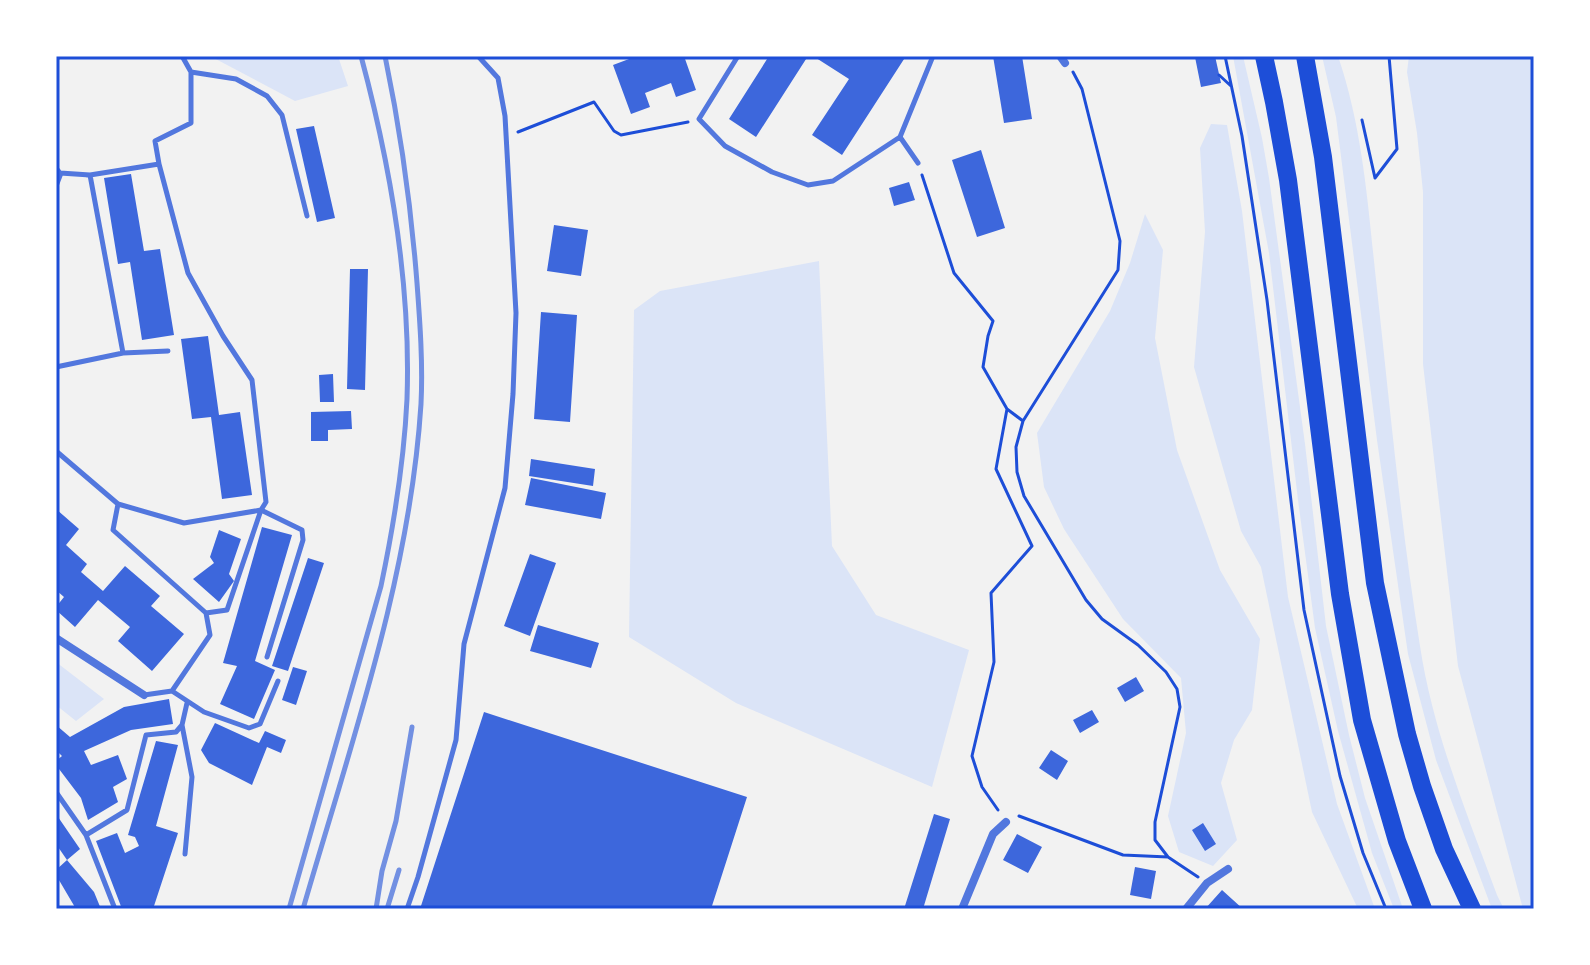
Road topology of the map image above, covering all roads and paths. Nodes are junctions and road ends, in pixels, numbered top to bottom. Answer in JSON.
{"nodes":[{"id":1,"x":182,"y":56,"type":"edge"},
{"id":2,"x":478,"y":56,"type":"edge"},
{"id":3,"x":738,"y":56,"type":"edge"},
{"id":4,"x":933,"y":56,"type":"edge"},
{"id":5,"x":1225,"y":56,"type":"edge"},
{"id":6,"x":1264,"y":56,"type":"edge"},
{"id":7,"x":1305,"y":56,"type":"edge"},
{"id":8,"x":1389,"y":56,"type":"edge"},
{"id":9,"x":1062,"y":60,"type":"edge"},
{"id":10,"x":191,"y":72,"type":"junction"},
{"id":11,"x":1219,"y":75,"type":"dead end"},
{"id":12,"x":1232,"y":87,"type":"junction"},
{"id":13,"x":699,"y":119,"type":"junction"},
{"id":14,"x":1362,"y":120,"type":"dead end"},
{"id":15,"x":507,"y":137,"type":"junction"},
{"id":16,"x":900,"y":137,"type":"junction"},
{"id":17,"x":918,"y":163,"type":"joint"},
{"id":18,"x":159,"y":164,"type":"junction"},
{"id":19,"x":58,"y":171,"type":"edge"},
{"id":20,"x":90,"y":175,"type":"junction"},
{"id":21,"x":56,"y":186,"type":"edge"},
{"id":22,"x":307,"y":216,"type":"dead end"},
{"id":23,"x":168,"y":351,"type":"dead end"},
{"id":24,"x":123,"y":353,"type":"junction"},
{"id":25,"x":56,"y":367,"type":"edge"},
{"id":26,"x":1007,"y":409,"type":"junction"},
{"id":27,"x":1023,"y":421,"type":"junction"},
{"id":28,"x":56,"y":451,"type":"edge"},
{"id":29,"x":118,"y":504,"type":"junction"},
{"id":30,"x":261,"y":510,"type":"junction"},
{"id":31,"x":206,"y":613,"type":"junction"},
{"id":32,"x":56,"y":638,"type":"edge"},
{"id":33,"x":267,"y":657,"type":"dead end"},
{"id":34,"x":278,"y":681,"type":"dead end"},
{"id":35,"x":172,"y":691,"type":"junction"},
{"id":36,"x":144,"y":695,"type":"joint"},
{"id":37,"x":187,"y":703,"type":"junction"},
{"id":38,"x":182,"y":725,"type":"junction"},
{"id":39,"x":56,"y":792,"type":"edge"},
{"id":40,"x":1006,"y":822,"type":"junction"},
{"id":41,"x":86,"y":835,"type":"junction"},
{"id":42,"x":185,"y":854,"type":"dead end"},
{"id":43,"x":1168,"y":857,"type":"junction"},
{"id":44,"x":1228,"y":869,"type":"dead end"},
{"id":45,"x":1207,"y":883,"type":"junction"},
{"id":46,"x":115,"y":909,"type":"edge"},
{"id":47,"x":407,"y":909,"type":"edge"},
{"id":48,"x":962,"y":909,"type":"edge"},
{"id":49,"x":1186,"y":909,"type":"edge"},
{"id":50,"x":1386,"y":909,"type":"edge"},
{"id":51,"x":1423,"y":909,"type":"edge"},
{"id":52,"x":1472,"y":909,"type":"edge"}],
"edges":[{"from":1,"to":10,"type":"lane"},
{"from":2,"to":15,"type":"lane"},
{"from":3,"to":13,"type":"lane"},
{"from":4,"to":16,"type":"lane"},
{"from":5,"to":12,"type":"path"},
{"from":6,"to":51,"type":"main road"},
{"from":7,"to":52,"type":"main road"},
{"from":8,"to":14,"type":"path"},
{"from":9,"to":27,"type":"path"},
{"from":10,"to":18,"type":"lane"},
{"from":10,"to":22,"type":"lane"},
{"from":11,"to":12,"type":"path"},
{"from":12,"to":50,"type":"path"},
{"from":13,"to":15,"type":"path"},
{"from":13,"to":16,"type":"lane"},
{"from":15,"to":47,"type":"lane"},
{"from":16,"to":17,"type":"lane"},
{"from":17,"to":26,"type":"path"},
{"from":18,"to":20,"type":"lane"},
{"from":18,"to":30,"type":"lane"},
{"from":19,"to":20,"type":"lane"},
{"from":19,"to":21,"type":"lane"},
{"from":20,"to":24,"type":"lane"},
{"from":23,"to":24,"type":"lane"},
{"from":24,"to":25,"type":"lane"},
{"from":26,"to":27,"type":"path"},
{"from":26,"to":40,"type":"path"},
{"from":27,"to":43,"type":"path"},
{"from":28,"to":29,"type":"lane"},
{"from":29,"to":30,"type":"lane"},
{"from":29,"to":31,"type":"lane"},
{"from":30,"to":31,"type":"lane"},
{"from":30,"to":33,"type":"lane"},
{"from":31,"to":35,"type":"lane"},
{"from":32,"to":36,"type":"street"},
{"from":34,"to":37,"type":"lane"},
{"from":35,"to":36,"type":"lane"},
{"from":35,"to":37,"type":"lane"},
{"from":37,"to":38,"type":"lane"},
{"from":38,"to":41,"type":"lane"},
{"from":38,"to":42,"type":"lane"},
{"from":39,"to":41,"type":"lane"},
{"from":40,"to":43,"type":"path"},
{"from":40,"to":48,"type":"street"},
{"from":41,"to":46,"type":"lane"},
{"from":43,"to":45,"type":"path"},
{"from":44,"to":45,"type":"street"},
{"from":45,"to":49,"type":"street"}]}
